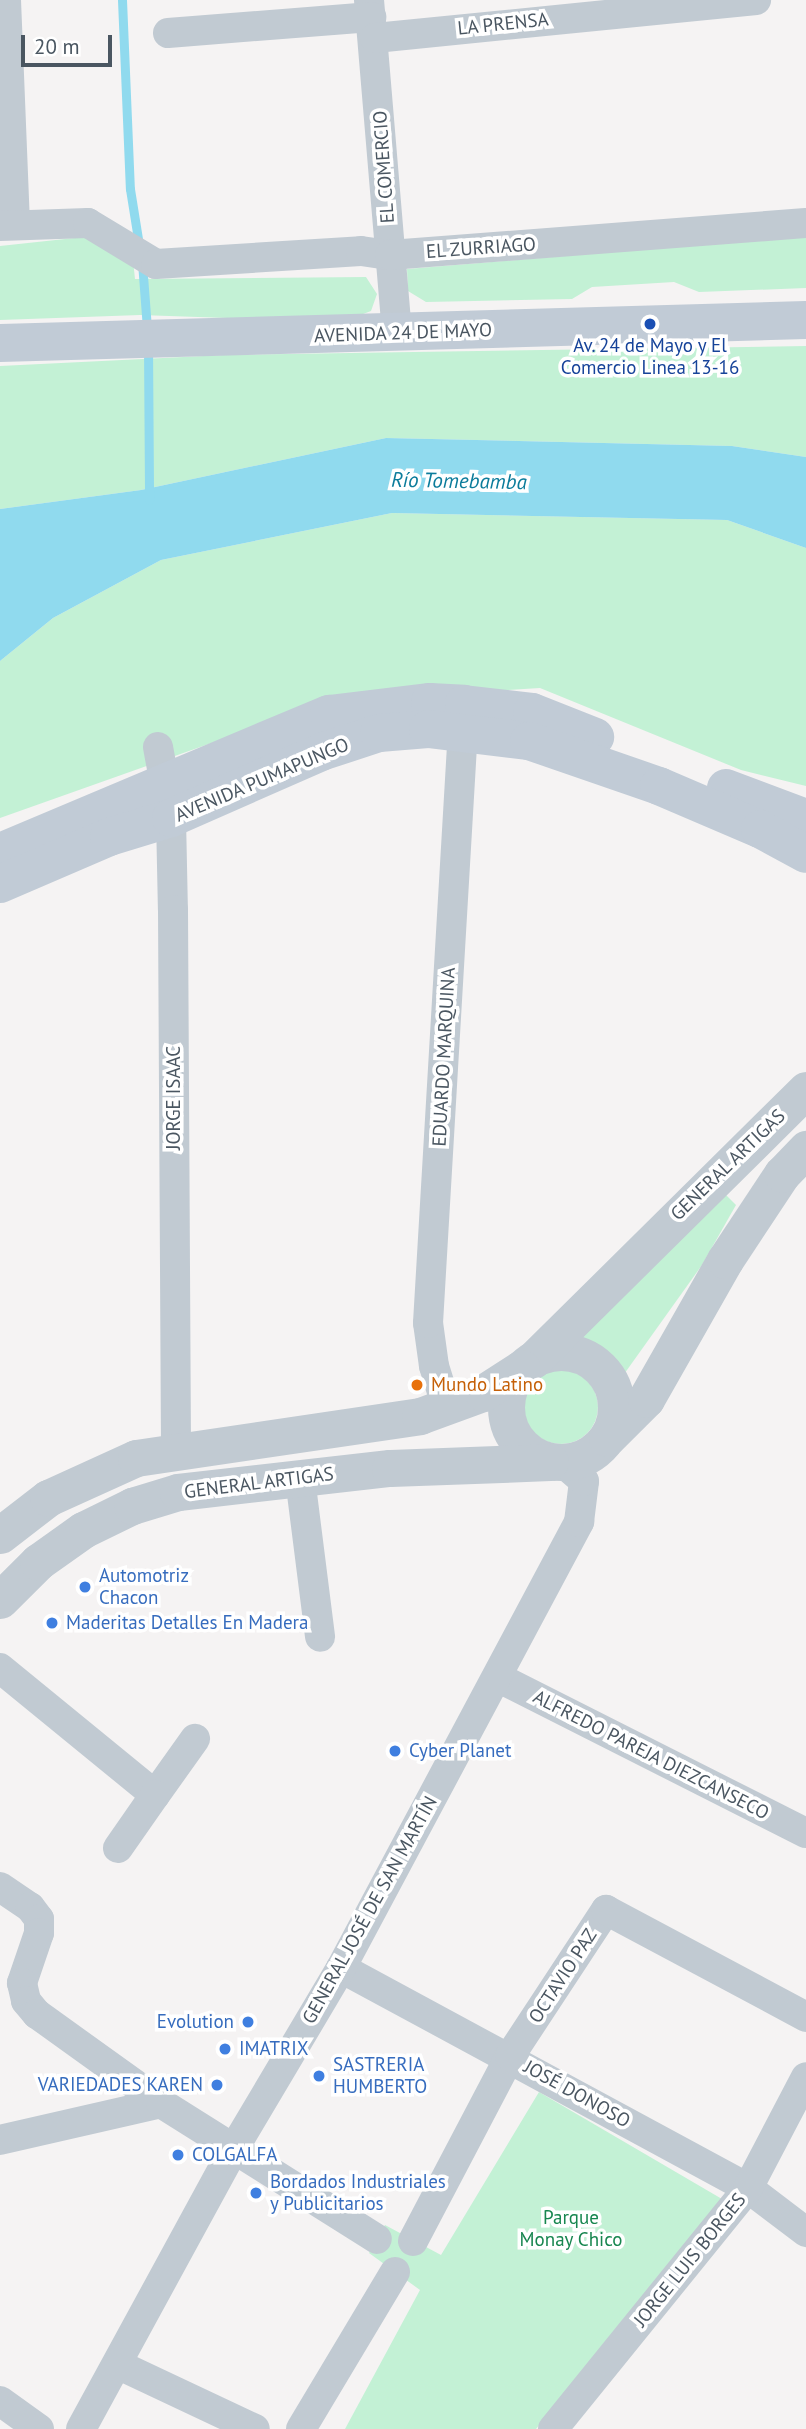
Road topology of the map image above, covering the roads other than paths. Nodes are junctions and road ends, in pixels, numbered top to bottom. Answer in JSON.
{"nodes":[{"id":1,"x":6,"y":0,"type":"edge"},
{"id":2,"x":756,"y":0,"type":"edge"},
{"id":3,"x":583,"y":8,"type":"edge"},
{"id":4,"x":372,"y":18,"type":"edge"},
{"id":5,"x":168,"y":33,"type":"dead end"},
{"id":6,"x":806,"y":223,"type":"edge"},
{"id":7,"x":8,"y":225,"type":"edge"},
{"id":8,"x":390,"y":255,"type":"junction"},
{"id":9,"x":806,"y":320,"type":"edge"},
{"id":10,"x":397,"y":334,"type":"junction"},
{"id":11,"x":0,"y":343,"type":"edge"},
{"id":12,"x":463,"y":718,"type":"junction"},
{"id":13,"x":159,"y":747,"type":"dead end"},
{"id":14,"x":167,"y":802,"type":"junction"},
{"id":15,"x":806,"y":818,"type":"edge"},
{"id":16,"x":0,"y":852,"type":"edge"},
{"id":17,"x":806,"y":854,"type":"edge"},
{"id":18,"x":0,"y":884,"type":"edge"},
{"id":19,"x":806,"y":1090,"type":"edge"},
{"id":20,"x":806,"y":1149,"type":"edge"},
{"id":21,"x":528,"y":1364,"type":"junction"},
{"id":22,"x":447,"y":1408,"type":"junction"},
{"id":23,"x":607,"y":1438,"type":"junction"},
{"id":24,"x":176,"y":1450,"type":"junction"},
{"id":25,"x":556,"y":1462,"type":"junction"},
{"id":26,"x":300,"y":1478,"type":"junction"},
{"id":27,"x":0,"y":1535,"type":"edge"},
{"id":28,"x":0,"y":1600,"type":"edge"},
{"id":29,"x":320,"y":1637,"type":"dead end"},
{"id":30,"x":0,"y":1668,"type":"edge"},
{"id":31,"x":497,"y":1677,"type":"junction"},
{"id":32,"x":195,"y":1740,"type":"dead end"},
{"id":33,"x":155,"y":1795,"type":"junction"},
{"id":34,"x":806,"y":1833,"type":"edge"},
{"id":35,"x":118,"y":1848,"type":"dead end"},
{"id":36,"x":0,"y":1887,"type":"edge"},
{"id":37,"x":341,"y":1968,"type":"junction"},
{"id":38,"x":806,"y":2017,"type":"edge"},
{"id":39,"x":510,"y":2056,"type":"junction"},
{"id":40,"x":806,"y":2077,"type":"edge"},
{"id":41,"x":161,"y":2104,"type":"junction"},
{"id":42,"x":0,"y":2140,"type":"edge"},
{"id":43,"x":233,"y":2150,"type":"junction"},
{"id":44,"x":748,"y":2188,"type":"junction"},
{"id":45,"x":806,"y":2232,"type":"edge"},
{"id":46,"x":377,"y":2239,"type":"dead end"},
{"id":47,"x":413,"y":2241,"type":"dead end"},
{"id":48,"x":395,"y":2272,"type":"dead end"},
{"id":49,"x":119,"y":2365,"type":"junction"},
{"id":50,"x":0,"y":2401,"type":"edge"},
{"id":51,"x":39,"y":2429,"type":"edge"},
{"id":52,"x":81,"y":2429,"type":"edge"},
{"id":53,"x":255,"y":2429,"type":"edge"},
{"id":54,"x":301,"y":2429,"type":"edge"},
{"id":55,"x":554,"y":2429,"type":"edge"}],
"edges":[{"from":1,"to":7,"type":"street"},
{"from":2,"to":3,"type":"street","name":"LA PRENSA"},
{"from":3,"to":4,"type":"street","name":"LA PRENSA"},
{"from":4,"to":5,"type":"street","name":"LA PRENSA"},
{"from":4,"to":8,"type":"street","name":"EL COMERCIO"},
{"from":6,"to":8,"type":"street","name":"EL ZURRIAGO"},
{"from":7,"to":8,"type":"street","name":"EL ZURRIAGO"},
{"from":8,"to":10,"type":"street","name":"EL COMERCIO"},
{"from":9,"to":10,"type":"main road","name":"AVENIDA 24 DE MAYO"},
{"from":10,"to":11,"type":"main road","name":"AVENIDA 24 DE MAYO"},
{"from":12,"to":14,"type":"main road","name":"AVENIDA PUMAPUNGO"},
{"from":12,"to":15,"type":"main road","name":"AVENIDA PUMAPUNGO"},
{"from":12,"to":17,"type":"main road","name":"AVENIDA PUMAPUNGO"},
{"from":12,"to":22,"type":"street","name":"EDUARDO MARQUINA"},
{"from":13,"to":14,"type":"street","name":"JORGE ISAAC"},
{"from":14,"to":16,"type":"main road","name":"AVENIDA PUMAPUNGO"},
{"from":14,"to":18,"type":"main road","name":"AVENIDA PUMAPUNGO"},
{"from":14,"to":24,"type":"street","name":"JORGE ISAAC"},
{"from":19,"to":21,"type":"street","name":"GENERAL ARTIGAS"},
{"from":20,"to":23,"type":"street","name":"GENERAL ARTIGAS"},
{"from":21,"to":22,"type":"street","name":"GENERAL ARTIGAS"},
{"from":21,"to":23,"type":"street","name":"GENERAL ARTIGAS"},
{"from":21,"to":25,"type":"street","name":"GENERAL ARTIGAS"},
{"from":22,"to":24,"type":"street","name":"GENERAL ARTIGAS"},
{"from":23,"to":25,"type":"street","name":"GENERAL ARTIGAS"},
{"from":24,"to":27,"type":"street","name":"GENERAL ARTIGAS"},
{"from":25,"to":26,"type":"street","name":"GENERAL ARTIGAS"},
{"from":25,"to":31,"type":"street","name":"GENERAL JOSÉ DE SAN MARTÍN"},
{"from":26,"to":28,"type":"street","name":"GENERAL ARTIGAS"},
{"from":26,"to":29,"type":"street"},
{"from":30,"to":33,"type":"street"},
{"from":31,"to":34,"type":"street","name":"ALFREDO PAREJA DIEZCANSECO"},
{"from":31,"to":37,"type":"street","name":"GENERAL JOSÉ DE SAN MARTÍN"},
{"from":32,"to":33,"type":"street"},
{"from":33,"to":35,"type":"street"},
{"from":36,"to":41,"type":"street"},
{"from":37,"to":39,"type":"street","name":"JOSÉ DONOSO"},
{"from":37,"to":43,"type":"street","name":"GENERAL JOSÉ DE SAN MARTÍN"},
{"from":38,"to":39,"type":"street","name":"OCTAVIO PAZ"},
{"from":39,"to":44,"type":"street","name":"JOSÉ DONOSO"},
{"from":39,"to":47,"type":"street","name":"OCTAVIO PAZ"},
{"from":40,"to":44,"type":"street","name":"JORGE LUIS BORGES"},
{"from":41,"to":42,"type":"street"},
{"from":41,"to":43,"type":"street"},
{"from":43,"to":46,"type":"street"},
{"from":43,"to":49,"type":"street","name":"GENERAL JOSÉ DE SAN MARTÍN"},
{"from":44,"to":45,"type":"street","name":"JOSÉ DONOSO"},
{"from":44,"to":55,"type":"street","name":"JORGE LUIS BORGES"},
{"from":48,"to":54,"type":"street"},
{"from":49,"to":52,"type":"street","name":"GENERAL JOSÉ DE SAN MARTÍN"},
{"from":49,"to":53,"type":"street"},
{"from":50,"to":51,"type":"street"}]}
